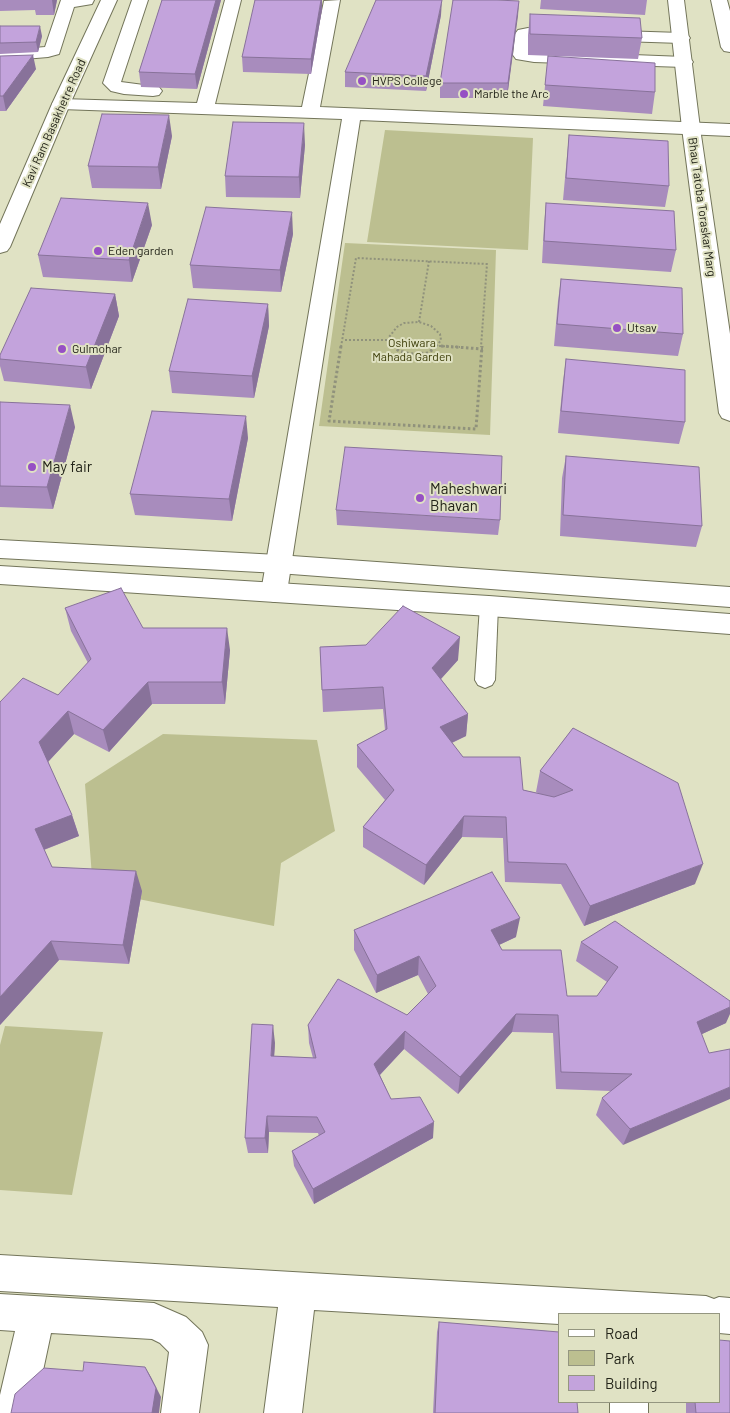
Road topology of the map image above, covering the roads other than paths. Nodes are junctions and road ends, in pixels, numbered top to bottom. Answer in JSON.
{"nodes":[{"id":1,"x":86,"y":0,"type":"edge"},
{"id":2,"x":109,"y":0,"type":"edge"},
{"id":3,"x":140,"y":0,"type":"edge"},
{"id":4,"x":233,"y":0,"type":"edge"},
{"id":5,"x":332,"y":0,"type":"edge"},
{"id":6,"x":676,"y":0,"type":"edge"},
{"id":7,"x":719,"y":0,"type":"edge"},
{"id":8,"x":681,"y":38,"type":"junction"},
{"id":9,"x":730,"y":47,"type":"edge"},
{"id":10,"x":0,"y":56,"type":"edge"},
{"id":11,"x":684,"y":62,"type":"junction"},
{"id":12,"x":207,"y":100,"type":"junction"},
{"id":13,"x":61,"y":104,"type":"junction"},
{"id":14,"x":310,"y":112,"type":"junction"},
{"id":15,"x":352,"y":114,"type":"junction"},
{"id":16,"x":691,"y":128,"type":"junction"},
{"id":17,"x":730,"y":130,"type":"edge"},
{"id":18,"x":0,"y":247,"type":"edge"},
{"id":19,"x":730,"y":413,"type":"edge"},
{"id":20,"x":0,"y":549,"type":"edge"},
{"id":21,"x":278,"y":564,"type":"junction"},
{"id":22,"x":0,"y":575,"type":"edge"},
{"id":23,"x":274,"y":592,"type":"junction"},
{"id":24,"x":730,"y":597,"type":"edge"},
{"id":25,"x":489,"y":606,"type":"junction"},
{"id":26,"x":730,"y":624,"type":"edge"},
{"id":27,"x":485,"y":680,"type":"dead end"},
{"id":28,"x":0,"y":1274,"type":"edge"},
{"id":29,"x":298,"y":1291,"type":"junction"},
{"id":30,"x":0,"y":1312,"type":"edge"},
{"id":31,"x":627,"y":1312,"type":"edge"},
{"id":32,"x":666,"y":1313,"type":"edge"},
{"id":33,"x":37,"y":1314,"type":"junction"},
{"id":34,"x":15,"y":1413,"type":"edge"},
{"id":35,"x":180,"y":1413,"type":"edge"},
{"id":36,"x":283,"y":1413,"type":"edge"}],
"edges":[{"from":1,"to":10,"type":"street"},
{"from":2,"to":13,"type":"street","name":"Kavi Ram Basakhetre Road"},
{"from":3,"to":12,"type":"street"},
{"from":4,"to":12,"type":"street"},
{"from":5,"to":14,"type":"street"},
{"from":6,"to":8,"type":"street","name":"Bhau Tatoba Toraskar Marg"},
{"from":7,"to":9,"type":"street"},
{"from":8,"to":11,"type":"street","name":"Bhau Tatoba Toraskar Marg"},
{"from":8,"to":11,"type":"street"},
{"from":11,"to":16,"type":"street","name":"Bhau Tatoba Toraskar Marg"},
{"from":12,"to":13,"type":"street"},
{"from":12,"to":14,"type":"street"},
{"from":13,"to":18,"type":"street","name":"Kavi Ram Basakhetre Road"},
{"from":14,"to":15,"type":"street"},
{"from":15,"to":16,"type":"street"},
{"from":15,"to":21,"type":"street"},
{"from":16,"to":17,"type":"street"},
{"from":16,"to":19,"type":"street","name":"Bhau Tatoba Toraskar Marg"},
{"from":20,"to":21,"type":"street"},
{"from":21,"to":23,"type":"street"},
{"from":21,"to":24,"type":"street"},
{"from":22,"to":23,"type":"street"},
{"from":23,"to":25,"type":"street"},
{"from":25,"to":26,"type":"street"},
{"from":25,"to":27,"type":"lane"},
{"from":28,"to":29,"type":"street"},
{"from":29,"to":31,"type":"street"},
{"from":29,"to":36,"type":"street"},
{"from":30,"to":33,"type":"street"},
{"from":31,"to":32,"type":"street"},
{"from":33,"to":34,"type":"street"},
{"from":33,"to":35,"type":"street"}]}
